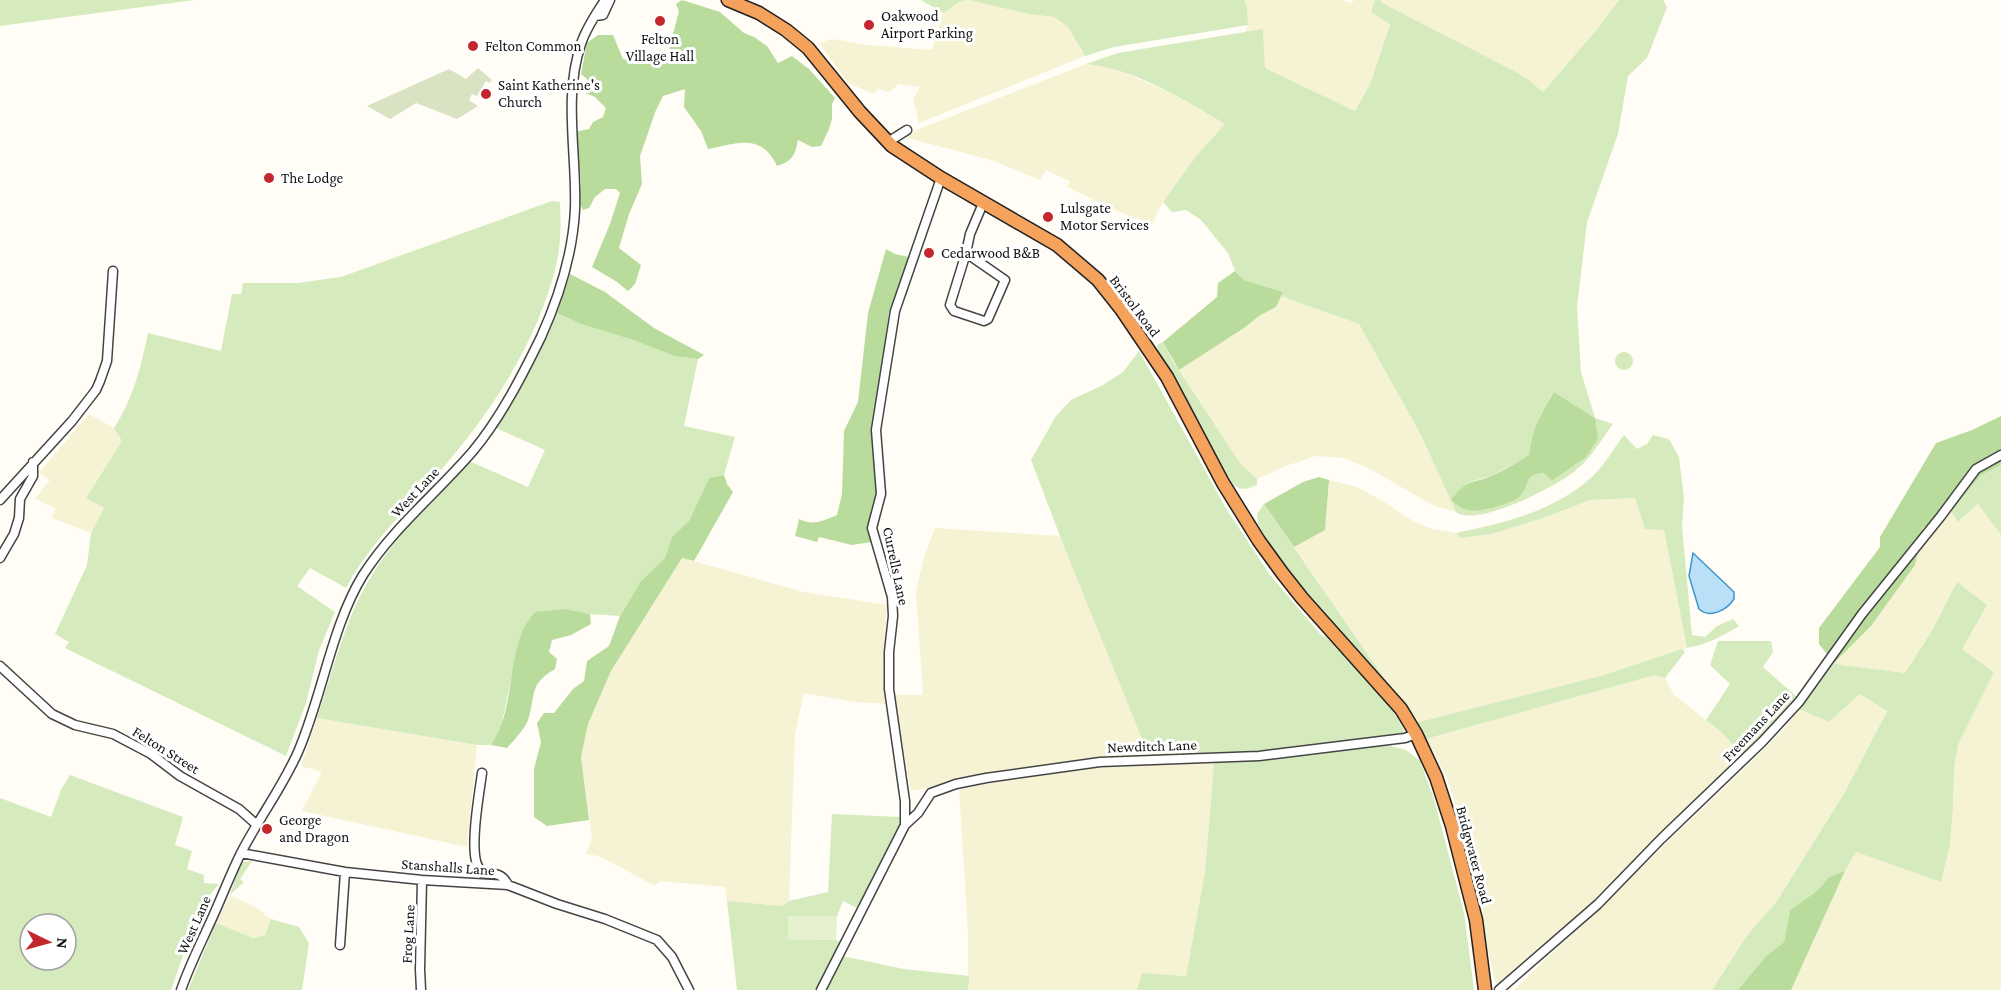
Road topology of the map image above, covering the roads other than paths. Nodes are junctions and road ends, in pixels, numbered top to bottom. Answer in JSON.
{"nodes":[{"id":1,"x":605,"y":0,"type":"edge"},
{"id":2,"x":610,"y":0,"type":"edge"},
{"id":3,"x":728,"y":0,"type":"edge"},
{"id":4,"x":595,"y":16,"type":"junction"},
{"id":5,"x":907,"y":130,"type":"dead end"},
{"id":6,"x":888,"y":142,"type":"junction"},
{"id":7,"x":941,"y":178,"type":"junction"},
{"id":8,"x":984,"y":201,"type":"junction"},
{"id":9,"x":966,"y":253,"type":"junction"},
{"id":10,"x":112,"y":271,"type":"dead end"},
{"id":11,"x":2001,"y":454,"type":"edge"},
{"id":12,"x":33,"y":462,"type":"junction"},
{"id":13,"x":7,"y":493,"type":"junction"},
{"id":14,"x":0,"y":500,"type":"edge"},
{"id":15,"x":20,"y":502,"type":"junction"},
{"id":16,"x":0,"y":558,"type":"edge"},
{"id":17,"x":0,"y":666,"type":"edge"},
{"id":18,"x":1416,"y":734,"type":"junction"},
{"id":19,"x":482,"y":773,"type":"dead end"},
{"id":20,"x":257,"y":825,"type":"junction"},
{"id":21,"x":905,"y":825,"type":"junction"},
{"id":22,"x":241,"y":853,"type":"junction"},
{"id":23,"x":345,"y":872,"type":"junction"},
{"id":24,"x":422,"y":880,"type":"junction"},
{"id":25,"x":508,"y":885,"type":"junction"},
{"id":26,"x":340,"y":945,"type":"dead end"},
{"id":27,"x":181,"y":990,"type":"edge"},
{"id":28,"x":421,"y":990,"type":"edge"},
{"id":29,"x":689,"y":990,"type":"edge"},
{"id":30,"x":821,"y":990,"type":"edge"},
{"id":31,"x":1485,"y":990,"type":"edge"},
{"id":32,"x":1499,"y":990,"type":"edge"}],
"edges":[{"from":1,"to":4,"type":"street","name":"West Lane"},
{"from":2,"to":4,"type":"street"},
{"from":3,"to":6,"type":"highway","name":"Bristol Road"},
{"from":4,"to":20,"type":"street","name":"West Lane"},
{"from":5,"to":6,"type":"street"},
{"from":6,"to":7,"type":"highway","name":"Bristol Road"},
{"from":7,"to":8,"type":"highway","name":"Bristol Road"},
{"from":7,"to":21,"type":"street","name":"Currells Lane"},
{"from":8,"to":9,"type":"street"},
{"from":8,"to":18,"type":"highway","name":"Bristol Road"},
{"from":9,"to":9,"type":"street"},
{"from":10,"to":12,"type":"street"},
{"from":11,"to":32,"type":"street","name":"Freemans Lane"},
{"from":12,"to":13,"type":"street"},
{"from":12,"to":15,"type":"street"},
{"from":13,"to":14,"type":"street"},
{"from":13,"to":15,"type":"street"},
{"from":15,"to":16,"type":"street"},
{"from":17,"to":20,"type":"street","name":"Felton Street"},
{"from":18,"to":21,"type":"street","name":"Newditch Lane"},
{"from":18,"to":31,"type":"highway","name":"Bridgwater Road"},
{"from":19,"to":25,"type":"street"},
{"from":20,"to":22,"type":"street","name":"West Lane"},
{"from":21,"to":30,"type":"street"},
{"from":22,"to":23,"type":"street","name":"Stanshalls Lane"},
{"from":22,"to":27,"type":"street","name":"West Lane"},
{"from":23,"to":24,"type":"street","name":"Stanshalls Lane"},
{"from":23,"to":26,"type":"street"},
{"from":24,"to":25,"type":"street","name":"Stanshalls Lane"},
{"from":24,"to":28,"type":"street","name":"Frog Lane"},
{"from":25,"to":29,"type":"street","name":"Stanshalls Lane"}]}
